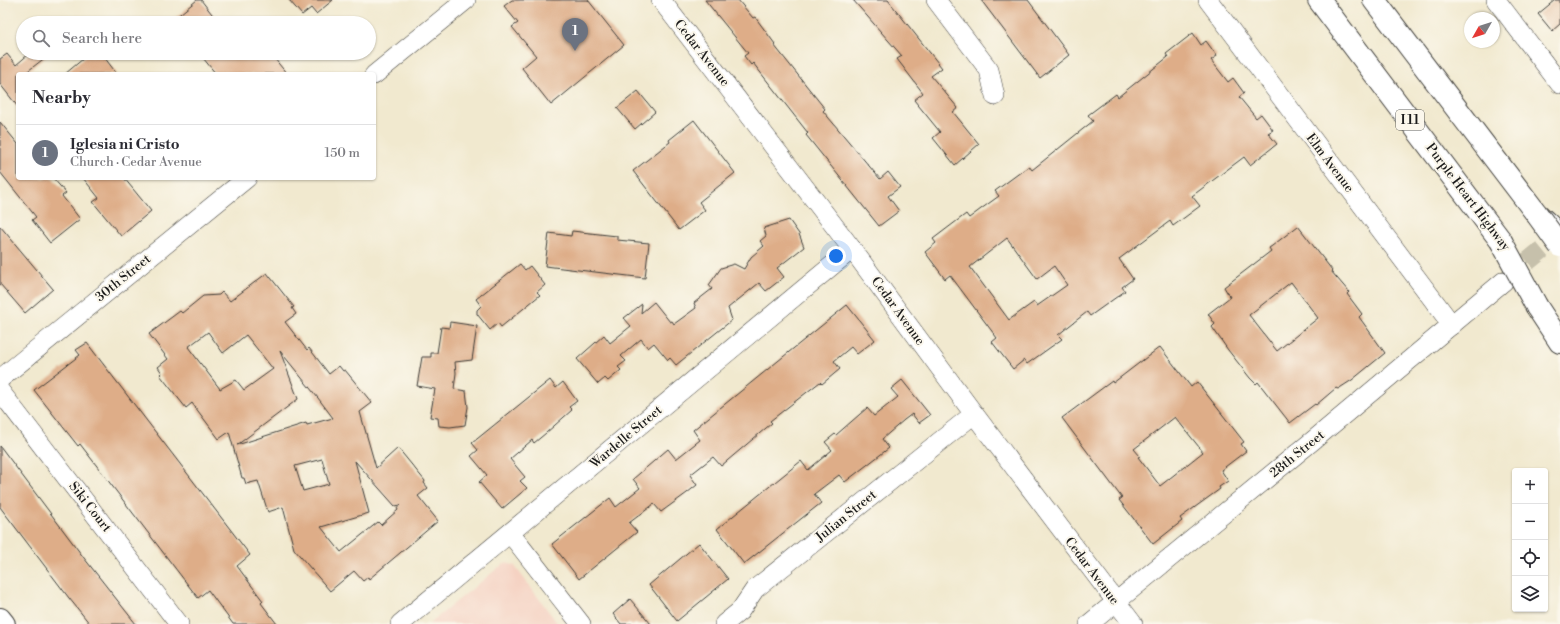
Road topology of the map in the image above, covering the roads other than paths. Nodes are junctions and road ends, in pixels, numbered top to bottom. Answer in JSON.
{"nodes":[{"id":1,"x":466,"y":0,"type":"edge"},
{"id":2,"x":661,"y":0,"type":"edge"},
{"id":3,"x":936,"y":0,"type":"edge"},
{"id":4,"x":1208,"y":0,"type":"edge"},
{"id":5,"x":1319,"y":0,"type":"edge"},
{"id":6,"x":1374,"y":0,"type":"edge"},
{"id":7,"x":1496,"y":0,"type":"edge"},
{"id":8,"x":376,"y":73,"type":"edge"},
{"id":9,"x":1560,"y":84,"type":"edge"},
{"id":10,"x":994,"y":96,"type":"dead end"},
{"id":11,"x":245,"y":180,"type":"edge"},
{"id":12,"x":1536,"y":213,"type":"junction"},
{"id":13,"x":1560,"y":234,"type":"edge"},
{"id":14,"x":1560,"y":246,"type":"edge"},
{"id":15,"x":852,"y":249,"type":"junction"},
{"id":16,"x":1504,"y":281,"type":"tunnel mouth"},
{"id":17,"x":1542,"y":302,"type":"junction"},
{"id":18,"x":1560,"y":316,"type":"edge"},
{"id":19,"x":1452,"y":325,"type":"junction"},
{"id":20,"x":1560,"y":342,"type":"edge"},
{"id":21,"x":0,"y":379,"type":"edge"},
{"id":22,"x":0,"y":391,"type":"edge"},
{"id":23,"x":974,"y":414,"type":"junction"},
{"id":24,"x":510,"y":533,"type":"junction"},
{"id":25,"x":1116,"y":602,"type":"junction"},
{"id":26,"x":0,"y":619,"type":"edge"},
{"id":27,"x":4,"y":624,"type":"edge"},
{"id":28,"x":180,"y":624,"type":"edge"},
{"id":29,"x":400,"y":624,"type":"edge"},
{"id":30,"x":581,"y":624,"type":"edge"},
{"id":31,"x":724,"y":624,"type":"edge"},
{"id":32,"x":1089,"y":624,"type":"edge"},
{"id":33,"x":1133,"y":624,"type":"edge"}],
"edges":[{"from":1,"to":8,"type":"street"},
{"from":2,"to":15,"type":"street","name":"Cedar Avenue"},
{"from":3,"to":10,"type":"street"},
{"from":4,"to":19,"type":"street","name":"Elm Avenue"},
{"from":5,"to":17,"type":"main road","name":"Purple Heart Highway","number":"I 11","bridge":true},
{"from":6,"to":12,"type":"main road"},
{"from":7,"to":9,"type":"street"},
{"from":11,"to":21,"type":"street","name":"30th Street"},
{"from":12,"to":13,"type":"main road","bridge":true},
{"from":12,"to":14,"type":"main road","bridge":true},
{"from":15,"to":23,"type":"street","name":"Cedar Avenue"},
{"from":15,"to":24,"type":"street","name":"Wardelle Street"},
{"from":16,"to":19,"type":"street","name":"28th Street"},
{"from":17,"to":18,"type":"main road"},
{"from":17,"to":20,"type":"main road"},
{"from":19,"to":25,"type":"street","name":"28th Street"},
{"from":22,"to":28,"type":"street","name":"Siki Court"},
{"from":23,"to":25,"type":"street","name":"Cedar Avenue"},
{"from":23,"to":31,"type":"street","name":"Julian Street"},
{"from":24,"to":29,"type":"street","name":"Wardelle Street"},
{"from":24,"to":30,"type":"street"},
{"from":25,"to":32,"type":"street","name":"28th Street"},
{"from":25,"to":33,"type":"street","name":"Cedar Avenue"},
{"from":26,"to":27,"type":"main road"}]}
